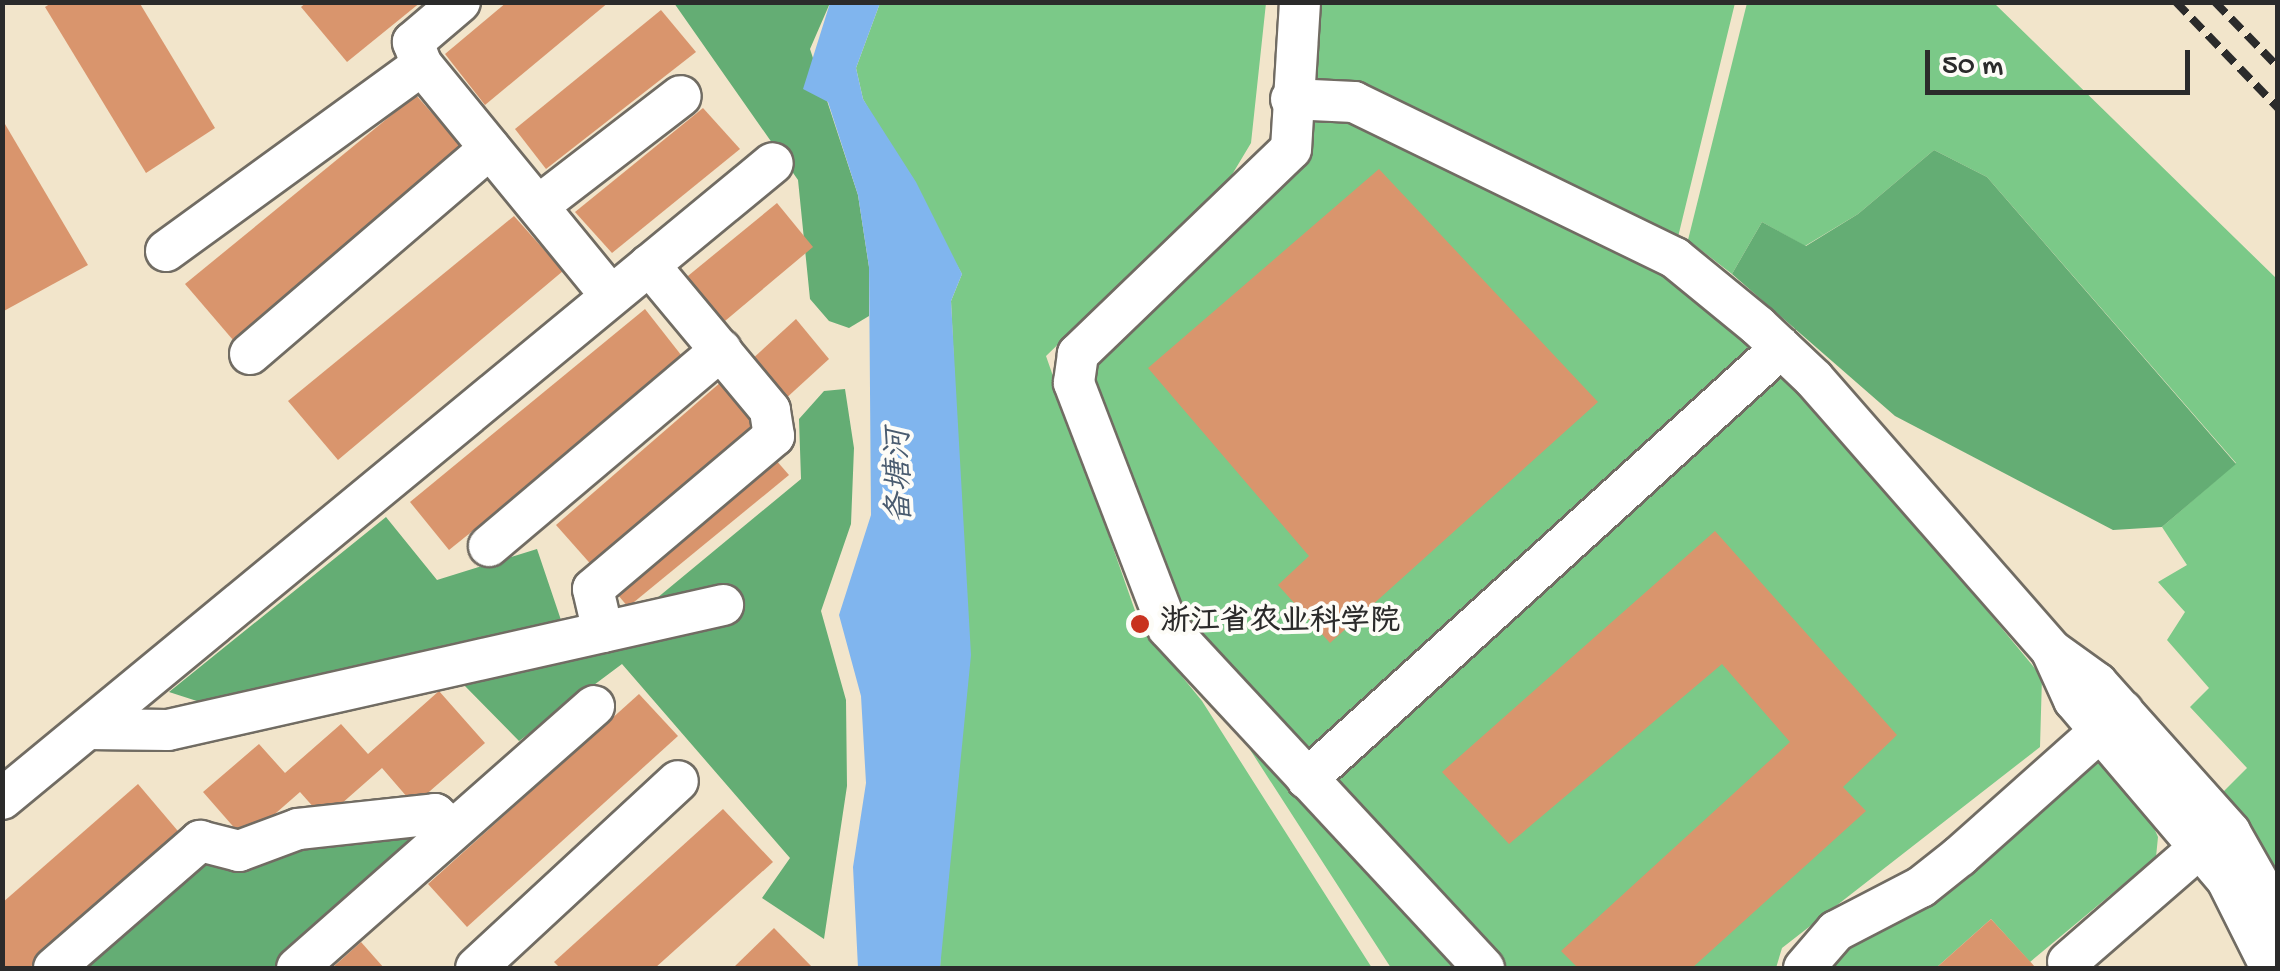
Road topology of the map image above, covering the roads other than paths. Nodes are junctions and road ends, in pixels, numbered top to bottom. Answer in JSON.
{"nodes":[{"id":1,"x":460,"y":2,"type":"edge"},
{"id":2,"x":1300,"y":2,"type":"edge"},
{"id":3,"x":422,"y":65,"type":"junction"},
{"id":4,"x":681,"y":96,"type":"dead end"},
{"id":5,"x":1291,"y":98,"type":"junction"},
{"id":6,"x":490,"y":148,"type":"junction"},
{"id":7,"x":773,"y":163,"type":"dead end"},
{"id":8,"x":538,"y":206,"type":"junction"},
{"id":9,"x":166,"y":251,"type":"dead end"},
{"id":10,"x":649,"y":265,"type":"junction"},
{"id":11,"x":611,"y":296,"type":"junction"},
{"id":12,"x":1780,"y":348,"type":"junction"},
{"id":13,"x":720,"y":350,"type":"junction"},
{"id":14,"x":250,"y":354,"type":"dead end"},
{"id":15,"x":489,"y":546,"type":"dead end"},
{"id":16,"x":723,"y":605,"type":"dead end"},
{"id":17,"x":603,"y":632,"type":"junction"},
{"id":18,"x":594,"y":706,"type":"dead end"},
{"id":19,"x":2111,"y":722,"type":"junction"},
{"id":20,"x":88,"y":728,"type":"junction"},
{"id":21,"x":1308,"y":779,"type":"junction"},
{"id":22,"x":678,"y":781,"type":"dead end"},
{"id":23,"x":2,"y":799,"type":"edge"},
{"id":24,"x":450,"y":828,"type":"junction"},
{"id":25,"x":2199,"y":848,"type":"junction"},
{"id":26,"x":2278,"y":918,"type":"edge"},
{"id":27,"x":2068,"y":962,"type":"dead end"},
{"id":28,"x":54,"y":968,"type":"edge"},
{"id":29,"x":297,"y":968,"type":"edge"},
{"id":30,"x":476,"y":968,"type":"edge"},
{"id":31,"x":1484,"y":968,"type":"edge"},
{"id":32,"x":1804,"y":968,"type":"edge"},
{"id":33,"x":2271,"y":968,"type":"edge"}],
"edges":[{"from":1,"to":3,"type":"street"},
{"from":2,"to":5,"type":"street"},
{"from":3,"to":6,"type":"street"},
{"from":3,"to":9,"type":"street"},
{"from":4,"to":8,"type":"street"},
{"from":5,"to":12,"type":"street"},
{"from":5,"to":21,"type":"street"},
{"from":6,"to":8,"type":"street"},
{"from":6,"to":14,"type":"street"},
{"from":7,"to":10,"type":"street"},
{"from":8,"to":11,"type":"street"},
{"from":10,"to":11,"type":"street"},
{"from":10,"to":13,"type":"street"},
{"from":11,"to":20,"type":"street"},
{"from":12,"to":19,"type":"street"},
{"from":12,"to":21,"type":"street"},
{"from":13,"to":15,"type":"street"},
{"from":13,"to":17,"type":"street"},
{"from":16,"to":17,"type":"street"},
{"from":17,"to":20,"type":"street"},
{"from":18,"to":24,"type":"street"},
{"from":19,"to":25,"type":"street"},
{"from":19,"to":26,"type":"street"},
{"from":19,"to":32,"type":"street"},
{"from":20,"to":23,"type":"street"},
{"from":21,"to":31,"type":"street"},
{"from":22,"to":30,"type":"street"},
{"from":24,"to":28,"type":"street"},
{"from":24,"to":29,"type":"street"},
{"from":25,"to":27,"type":"street"},
{"from":25,"to":33,"type":"street"}]}
